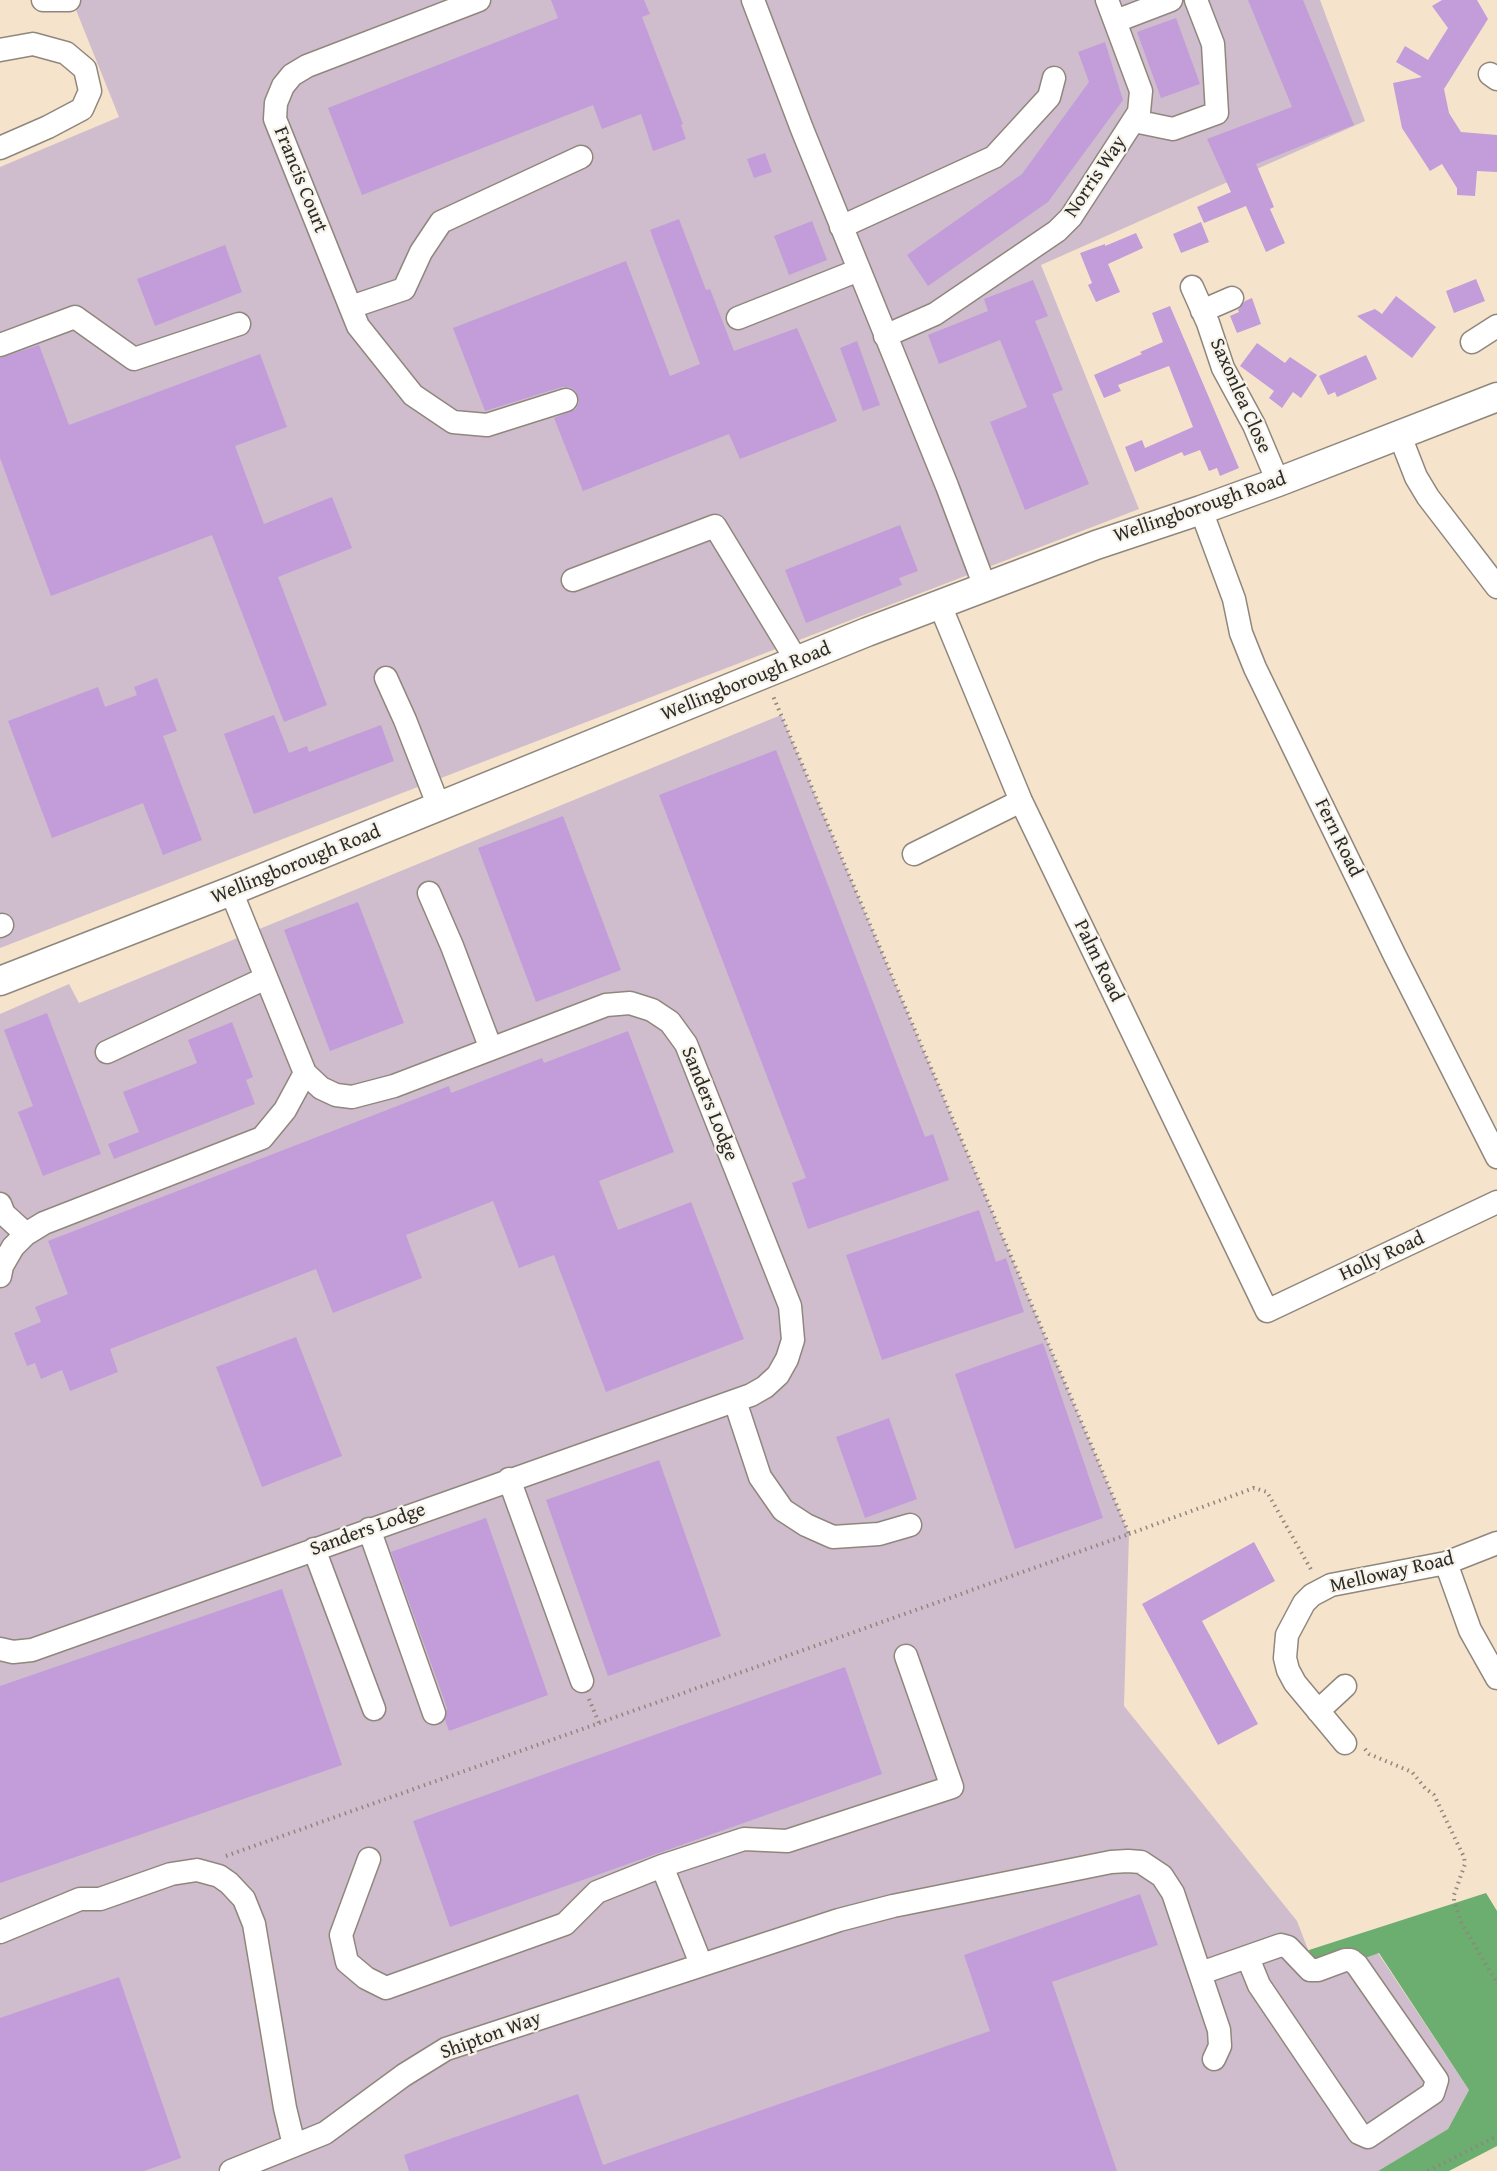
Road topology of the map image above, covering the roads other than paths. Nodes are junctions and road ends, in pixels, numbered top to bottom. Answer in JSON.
{"nodes":[{"id":1,"x":43,"y":0,"type":"edge"},
{"id":2,"x":69,"y":0,"type":"edge"},
{"id":3,"x":479,"y":0,"type":"edge"},
{"id":4,"x":753,"y":0,"type":"edge"},
{"id":5,"x":1107,"y":0,"type":"edge"},
{"id":6,"x":1171,"y":0,"type":"edge"},
{"id":7,"x":1196,"y":0,"type":"edge"},
{"id":8,"x":1116,"y":21,"type":"junction"},
{"id":9,"x":0,"y":50,"type":"edge"},
{"id":10,"x":1054,"y":78,"type":"dead end"},
{"id":11,"x":1134,"y":121,"type":"junction"},
{"id":12,"x":0,"y":148,"type":"edge"},
{"id":13,"x":581,"y":157,"type":"dead end"},
{"id":14,"x":841,"y":227,"type":"junction"},
{"id":15,"x":859,"y":270,"type":"junction"},
{"id":16,"x":1192,"y":287,"type":"dead end"},
{"id":17,"x":1232,"y":298,"type":"dead end"},
{"id":18,"x":351,"y":308,"type":"junction"},
{"id":19,"x":1202,"y":311,"type":"junction"},
{"id":20,"x":738,"y":318,"type":"dead end"},
{"id":21,"x":239,"y":324,"type":"dead end"},
{"id":22,"x":1497,"y":326,"type":"edge"},
{"id":23,"x":885,"y":336,"type":"junction"},
{"id":24,"x":1472,"y":342,"type":"dead end"},
{"id":25,"x":0,"y":345,"type":"edge"},
{"id":26,"x":1497,"y":398,"type":"edge"},
{"id":27,"x":566,"y":400,"type":"dead end"},
{"id":28,"x":1400,"y":436,"type":"junction"},
{"id":29,"x":1278,"y":482,"type":"junction"},
{"id":30,"x":1201,"y":510,"type":"junction"},
{"id":31,"x":573,"y":580,"type":"dead end"},
{"id":32,"x":985,"y":587,"type":"junction"},
{"id":33,"x":1497,"y":587,"type":"edge"},
{"id":34,"x":940,"y":605,"type":"junction"},
{"id":35,"x":797,"y":661,"type":"junction"},
{"id":36,"x":386,"y":678,"type":"dead end"},
{"id":37,"x":1021,"y":801,"type":"junction"},
{"id":38,"x":440,"y":807,"type":"junction"},
{"id":39,"x":914,"y":854,"type":"dead end"},
{"id":40,"x":231,"y":891,"type":"junction"},
{"id":41,"x":429,"y":893,"type":"dead end"},
{"id":42,"x":266,"y":978,"type":"junction"},
{"id":43,"x":0,"y":981,"type":"edge"},
{"id":44,"x":490,"y":1049,"type":"junction"},
{"id":45,"x":107,"y":1052,"type":"dead end"},
{"id":46,"x":305,"y":1073,"type":"junction"},
{"id":47,"x":1497,"y":1157,"type":"edge"},
{"id":48,"x":1497,"y":1202,"type":"edge"},
{"id":49,"x":1,"y":1212,"type":"edge"},
{"id":50,"x":26,"y":1234,"type":"junction"},
{"id":51,"x":0,"y":1276,"type":"edge"},
{"id":52,"x":1268,"y":1311,"type":"joint"},
{"id":53,"x":735,"y":1401,"type":"junction"},
{"id":54,"x":509,"y":1479,"type":"junction"},
{"id":55,"x":910,"y":1525,"type":"dead end"},
{"id":56,"x":369,"y":1529,"type":"junction"},
{"id":57,"x":1497,"y":1543,"type":"edge"},
{"id":58,"x":314,"y":1549,"type":"junction"},
{"id":59,"x":1446,"y":1563,"type":"junction"},
{"id":60,"x":0,"y":1649,"type":"edge"},
{"id":61,"x":906,"y":1656,"type":"dead end"},
{"id":62,"x":1497,"y":1678,"type":"edge"},
{"id":63,"x":582,"y":1681,"type":"dead end"},
{"id":64,"x":1346,"y":1686,"type":"dead end"},
{"id":65,"x":374,"y":1709,"type":"dead end"},
{"id":66,"x":1318,"y":1711,"type":"junction"},
{"id":67,"x":434,"y":1713,"type":"dead end"},
{"id":68,"x":1345,"y":1743,"type":"road end"},
{"id":69,"x":369,"y":1859,"type":"dead end"},
{"id":70,"x":662,"y":1866,"type":"junction"},
{"id":71,"x":0,"y":1932,"type":"edge"},
{"id":72,"x":1248,"y":1958,"type":"junction"},
{"id":73,"x":701,"y":1964,"type":"junction"},
{"id":74,"x":1201,"y":1974,"type":"junction"},
{"id":75,"x":1214,"y":2059,"type":"dead end"},
{"id":76,"x":294,"y":2145,"type":"junction"},
{"id":77,"x":231,"y":2171,"type":"edge"}],
"edges":[{"from":1,"to":2,"type":"street"},
{"from":3,"to":18,"type":"street","name":"Francis Court"},
{"from":4,"to":14,"type":"street"},
{"from":5,"to":8,"type":"street","name":"Norris Way"},
{"from":6,"to":8,"type":"street"},
{"from":7,"to":11,"type":"street"},
{"from":8,"to":11,"type":"street","name":"Norris Way"},
{"from":9,"to":12,"type":"street"},
{"from":10,"to":14,"type":"street"},
{"from":11,"to":23,"type":"street","name":"Norris Way"},
{"from":13,"to":18,"type":"street"},
{"from":14,"to":15,"type":"street"},
{"from":15,"to":20,"type":"street"},
{"from":15,"to":23,"type":"street"},
{"from":16,"to":19,"type":"street","name":"Saxonlea Close"},
{"from":17,"to":19,"type":"street"},
{"from":18,"to":27,"type":"street","name":"Francis Court"},
{"from":19,"to":29,"type":"street","name":"Saxonlea Close"},
{"from":21,"to":25,"type":"street"},
{"from":22,"to":24,"type":"street"},
{"from":23,"to":32,"type":"street"},
{"from":26,"to":28,"type":"main road","name":"Wellingborough Road"},
{"from":28,"to":29,"type":"main road","name":"Wellingborough Road"},
{"from":28,"to":33,"type":"street"},
{"from":29,"to":30,"type":"main road","name":"Wellingborough Road"},
{"from":30,"to":32,"type":"main road","name":"Wellingborough Road"},
{"from":30,"to":47,"type":"street","name":"Fern Road"},
{"from":31,"to":35,"type":"street"},
{"from":32,"to":34,"type":"main road","name":"Wellingborough Road"},
{"from":34,"to":35,"type":"main road","name":"Wellingborough Road"},
{"from":34,"to":37,"type":"street","name":"Palm Road"},
{"from":35,"to":38,"type":"main road","name":"Wellingborough Road"},
{"from":36,"to":38,"type":"street"},
{"from":37,"to":39,"type":"street"},
{"from":37,"to":52,"type":"street","name":"Palm Road"},
{"from":38,"to":40,"type":"main road","name":"Wellingborough Road"},
{"from":40,"to":42,"type":"street","name":"Sanders Lodge"},
{"from":40,"to":43,"type":"main road","name":"Wellingborough Road"},
{"from":41,"to":44,"type":"street"},
{"from":42,"to":45,"type":"street"},
{"from":42,"to":46,"type":"street","name":"Sanders Lodge"},
{"from":44,"to":46,"type":"street","name":"Sanders Lodge"},
{"from":44,"to":53,"type":"street","name":"Sanders Lodge"},
{"from":46,"to":50,"type":"street"},
{"from":48,"to":52,"type":"street","name":"Holly Road"},
{"from":49,"to":50,"type":"street"},
{"from":50,"to":51,"type":"street"},
{"from":53,"to":54,"type":"street","name":"Sanders Lodge"},
{"from":53,"to":55,"type":"street"},
{"from":54,"to":56,"type":"street","name":"Sanders Lodge"},
{"from":54,"to":63,"type":"street"},
{"from":56,"to":58,"type":"street","name":"Sanders Lodge"},
{"from":56,"to":67,"type":"street"},
{"from":57,"to":59,"type":"street","name":"Melloway Road"},
{"from":58,"to":60,"type":"street","name":"Sanders Lodge"},
{"from":58,"to":65,"type":"street"},
{"from":59,"to":62,"type":"street"},
{"from":59,"to":66,"type":"street","name":"Melloway Road"},
{"from":61,"to":70,"type":"street"},
{"from":64,"to":66,"type":"street"},
{"from":66,"to":68,"type":"street","name":"Melloway Road"},
{"from":69,"to":70,"type":"street"},
{"from":70,"to":73,"type":"street"},
{"from":71,"to":76,"type":"street"},
{"from":72,"to":72,"type":"street"},
{"from":72,"to":74,"type":"street"},
{"from":73,"to":74,"type":"street","name":"Shipton Way"},
{"from":73,"to":76,"type":"street","name":"Shipton Way"},
{"from":74,"to":75,"type":"street","name":"Shipton Way"},
{"from":76,"to":77,"type":"street","name":"Shipton Way"}]}
